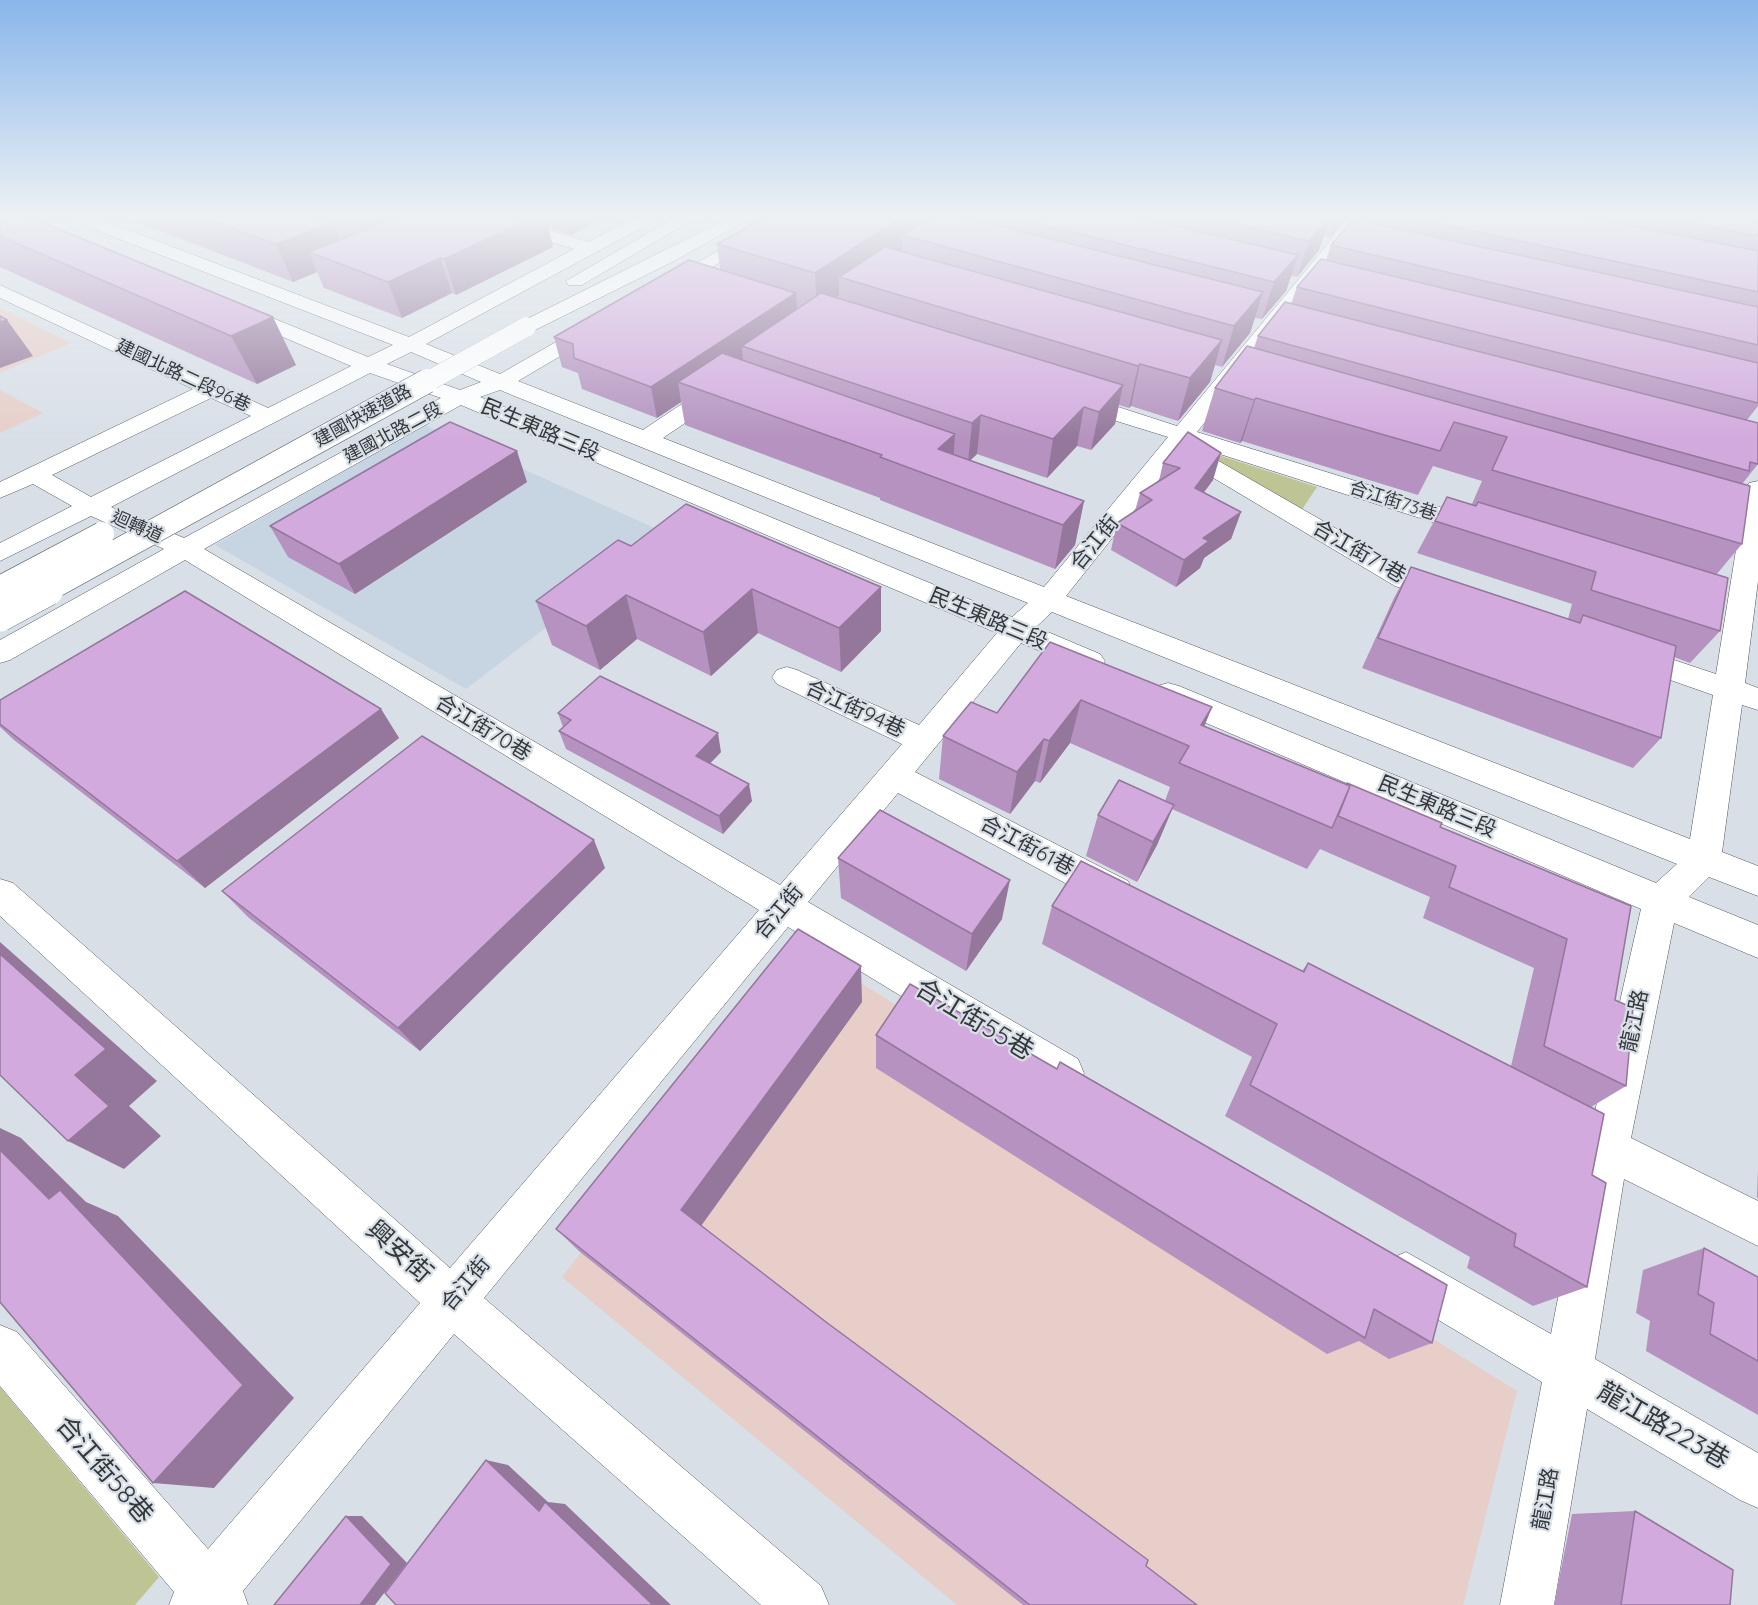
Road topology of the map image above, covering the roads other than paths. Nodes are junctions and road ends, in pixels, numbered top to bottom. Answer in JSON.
{"nodes":[{"id":1,"x":2,"y":292,"type":"edge"},
{"id":2,"x":275,"y":292,"type":"edge"},
{"id":3,"x":292,"y":292,"type":"edge"},
{"id":4,"x":507,"y":292,"type":"edge"},
{"id":5,"x":564,"y":292,"type":"edge"},
{"id":6,"x":575,"y":292,"type":"edge"},
{"id":7,"x":579,"y":292,"type":"edge"},
{"id":8,"x":589,"y":292,"type":"edge"},
{"id":9,"x":657,"y":292,"type":"edge"},
{"id":10,"x":1298,"y":292,"type":"edge"},
{"id":11,"x":653,"y":294,"type":"edge"},
{"id":12,"x":283,"y":295,"type":"junction"},
{"id":13,"x":220,"y":303,"type":"edge"},
{"id":14,"x":614,"y":317,"type":"edge"},
{"id":15,"x":516,"y":324,"type":"junction"},
{"id":16,"x":410,"y":344,"type":"junction"},
{"id":17,"x":368,"y":365,"type":"junction"},
{"id":18,"x":501,"y":382,"type":"junction"},
{"id":19,"x":735,"y":386,"type":"edge"},
{"id":20,"x":211,"y":389,"type":"junction"},
{"id":21,"x":1057,"y":395,"type":"edge"},
{"id":22,"x":460,"y":397,"type":"junction"},
{"id":23,"x":268,"y":416,"type":"junction"},
{"id":24,"x":1182,"y":435,"type":"junction"},
{"id":25,"x":646,"y":439,"type":"junction"},
{"id":26,"x":34,"y":475,"type":"junction"},
{"id":27,"x":1758,"y":488,"type":"edge"},
{"id":28,"x":0,"y":491,"type":"edge"},
{"id":29,"x":91,"y":507,"type":"junction"},
{"id":30,"x":1746,"y":530,"type":"edge"},
{"id":31,"x":1497,"y":534,"type":"edge"},
{"id":32,"x":183,"y":548,"type":"junction"},
{"id":33,"x":0,"y":553,"type":"edge"},
{"id":34,"x":0,"y":588,"type":"edge"},
{"id":35,"x":1048,"y":599,"type":"junction"},
{"id":36,"x":1472,"y":602,"type":"edge"},
{"id":37,"x":1740,"y":611,"type":"edge"},
{"id":38,"x":0,"y":616,"type":"edge"},
{"id":39,"x":1016,"y":630,"type":"junction"},
{"id":40,"x":1605,"y":647,"type":"edge"},
{"id":41,"x":0,"y":653,"type":"edge"},
{"id":42,"x":787,"y":677,"type":"dead end"},
{"id":43,"x":1729,"y":689,"type":"junction"},
{"id":44,"x":1758,"y":699,"type":"edge"},
{"id":45,"x":923,"y":740,"type":"junction"},
{"id":46,"x":894,"y":776,"type":"junction"},
{"id":47,"x":1704,"y":860,"type":"junction"},
{"id":48,"x":1758,"y":881,"type":"edge"},
{"id":49,"x":0,"y":894,"type":"edge"},
{"id":50,"x":1661,"y":901,"type":"junction"},
{"id":51,"x":783,"y":907,"type":"junction"},
{"id":52,"x":1146,"y":907,"type":"edge"},
{"id":53,"x":1758,"y":942,"type":"edge"},
{"id":54,"x":1091,"y":1089,"type":"edge"},
{"id":55,"x":1555,"y":1121,"type":"edge"},
{"id":56,"x":1608,"y":1149,"type":"junction"},
{"id":57,"x":1758,"y":1224,"type":"edge"},
{"id":58,"x":1369,"y":1253,"type":"edge"},
{"id":59,"x":452,"y":1301,"type":"junction"},
{"id":60,"x":0,"y":1349,"type":"edge"},
{"id":61,"x":1568,"y":1371,"type":"junction"},
{"id":62,"x":1758,"y":1482,"type":"edge"},
{"id":63,"x":209,"y":1600,"type":"edge"},
{"id":64,"x":802,"y":1605,"type":"edge"},
{"id":65,"x":1527,"y":1605,"type":"edge"}],
"edges":[{"from":1,"to":20,"type":"main road","name":"建國北路二段96巷"},
{"from":2,"to":12,"type":"main road","name":"民生東路三段"},
{"from":3,"to":12,"type":"main road"},
{"from":4,"to":16,"type":"main road"},
{"from":5,"to":15,"type":"main road"},
{"from":6,"to":15,"type":"main road","name":"建國快速道路"},
{"from":7,"to":15,"type":"main road","name":"建國快速道路"},
{"from":8,"to":15,"type":"main road"},
{"from":9,"to":11,"type":"main road"},
{"from":10,"to":24,"type":"main road","name":"合江街"},
{"from":12,"to":16,"type":"main road","name":"民生東路三段"},
{"from":13,"to":17,"type":"main road","name":"民生東路三段"},
{"from":14,"to":18,"type":"main road","name":"建國北路二段"},
{"from":15,"to":34,"type":"main road","name":"建國快速道路","bridge":true},
{"from":15,"to":38,"type":"main road","name":"建國快速道路","bridge":true},
{"from":16,"to":17,"type":"main road"},
{"from":16,"to":18,"type":"main road","name":"民生東路三段"},
{"from":17,"to":22,"type":"main road","name":"民生東路三段"},
{"from":17,"to":23,"type":"main road"},
{"from":18,"to":22,"type":"main road","name":"建國北路二段"},
{"from":18,"to":25,"type":"main road","name":"民生東路三段"},
{"from":19,"to":25,"type":"main road"},
{"from":20,"to":23,"type":"main road","name":"建國北路二段96巷"},
{"from":20,"to":26,"type":"main road"},
{"from":21,"to":24,"type":"main road","name":"合江街73巷"},
{"from":22,"to":32,"type":"main road","name":"建國北路二段"},
{"from":22,"to":39,"type":"main road","name":"民生東路三段"},
{"from":23,"to":29,"type":"main road"},
{"from":24,"to":31,"type":"main road","name":"合江街73巷"},
{"from":24,"to":35,"type":"main road","name":"合江街"},
{"from":24,"to":36,"type":"main road","name":"合江街71巷"},
{"from":25,"to":35,"type":"main road","name":"民生東路三段"},
{"from":26,"to":28,"type":"main road"},
{"from":26,"to":29,"type":"main road","name":"迴轉道"},
{"from":27,"to":30,"type":"main road"},
{"from":29,"to":32,"type":"main road","name":"迴轉道"},
{"from":29,"to":33,"type":"main road"},
{"from":30,"to":37,"type":"main road"},
{"from":32,"to":41,"type":"main road","name":"建國北路二段"},
{"from":32,"to":51,"type":"main road","name":"合江街70巷"},
{"from":35,"to":39,"type":"main road","name":"合江街"},
{"from":35,"to":47,"type":"main road","name":"民生東路三段"},
{"from":37,"to":43,"type":"main road"},
{"from":39,"to":45,"type":"main road","name":"合江街"},
{"from":39,"to":50,"type":"main road","name":"民生東路三段"},
{"from":40,"to":43,"type":"main road"},
{"from":42,"to":45,"type":"main road","name":"合江街94巷"},
{"from":43,"to":44,"type":"main road"},
{"from":43,"to":47,"type":"main road"},
{"from":45,"to":46,"type":"main road","name":"合江街"},
{"from":46,"to":51,"type":"main road","name":"合江街"},
{"from":46,"to":52,"type":"main road","name":"合江街61巷"},
{"from":47,"to":48,"type":"main road","name":"民生東路三段"},
{"from":47,"to":50,"type":"main road"},
{"from":49,"to":59,"type":"main road","name":"興安街"},
{"from":50,"to":53,"type":"main road","name":"民生東路三段"},
{"from":50,"to":56,"type":"main road","name":"龍江路"},
{"from":51,"to":54,"type":"main road","name":"合江街55巷"},
{"from":51,"to":59,"type":"main road","name":"合江街"},
{"from":55,"to":56,"type":"main road"},
{"from":56,"to":57,"type":"main road"},
{"from":56,"to":61,"type":"main road","name":"龍江路"},
{"from":58,"to":61,"type":"main road"},
{"from":59,"to":63,"type":"main road","name":"合江街"},
{"from":59,"to":64,"type":"main road","name":"興安街"},
{"from":60,"to":63,"type":"main road","name":"合江街58巷"},
{"from":61,"to":62,"type":"main road","name":"龍江路223巷"},
{"from":61,"to":65,"type":"main road","name":"龍江路"}]}
